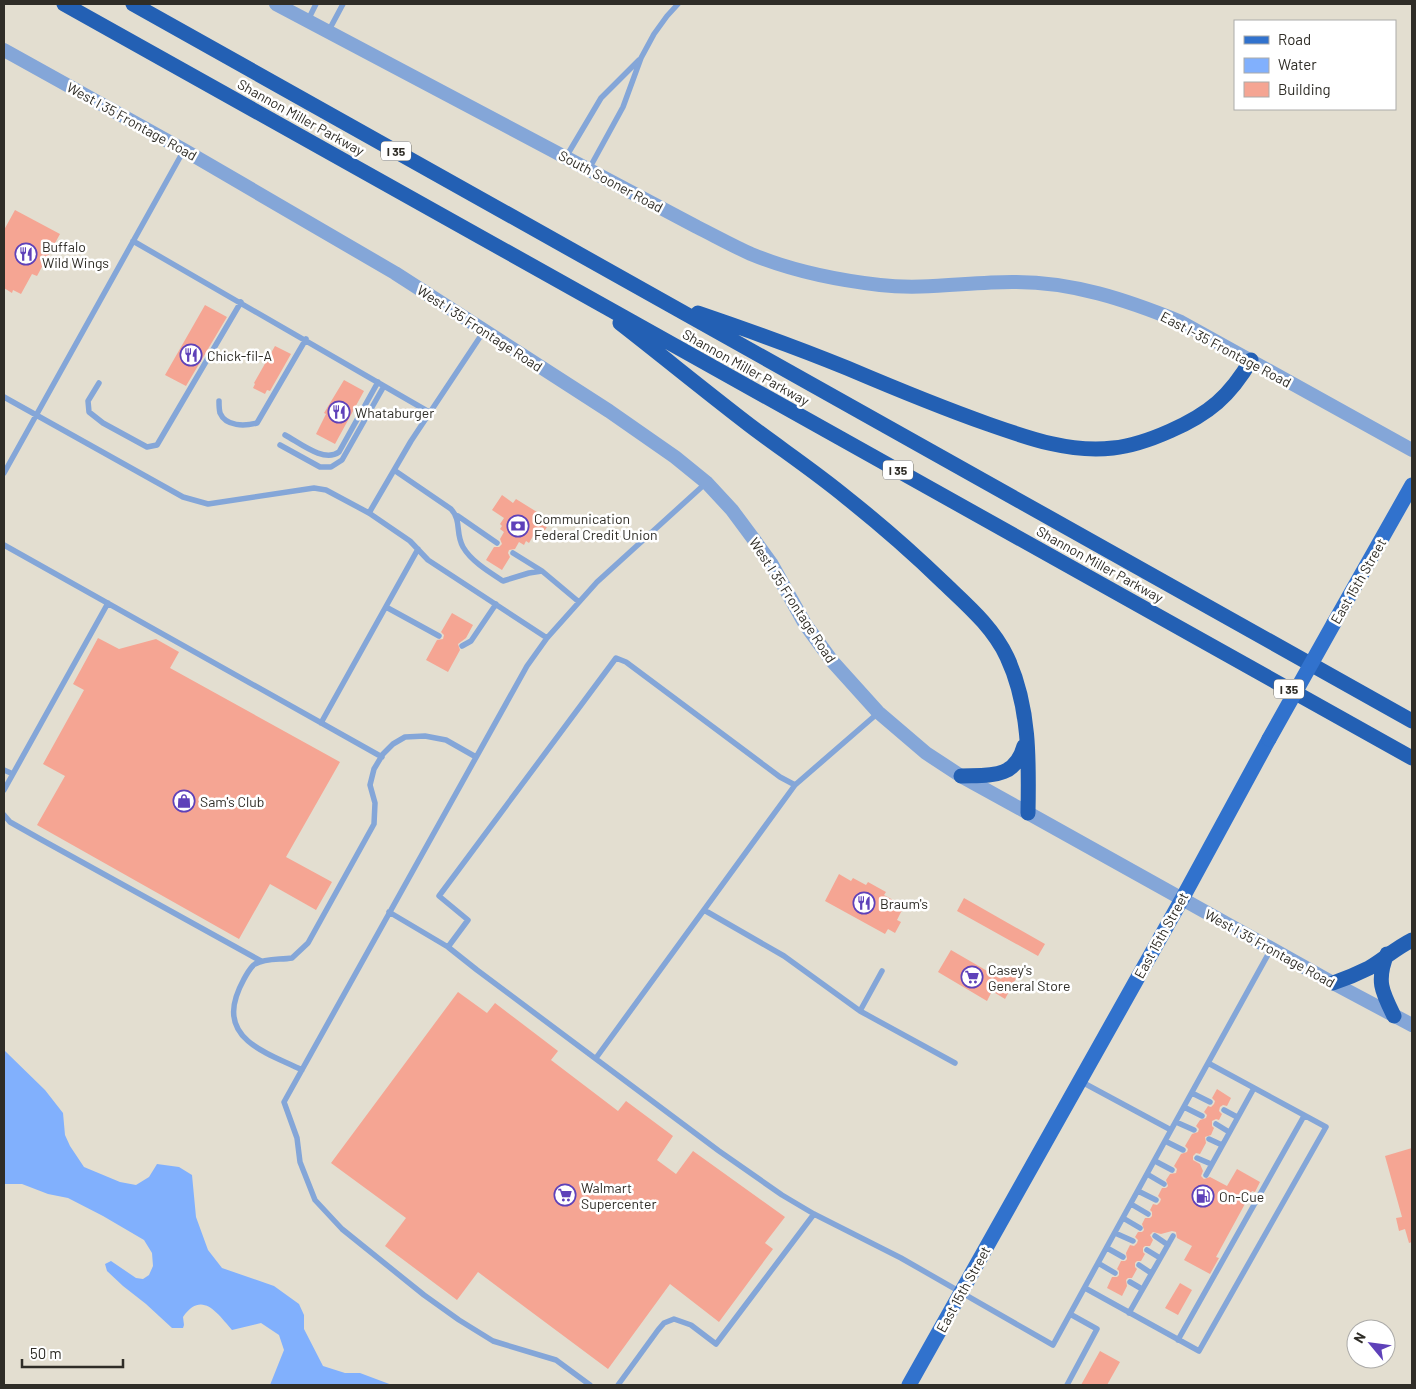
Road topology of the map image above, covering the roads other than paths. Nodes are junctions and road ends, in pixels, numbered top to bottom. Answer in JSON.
{"nodes":[{"id":1,"x":64,"y":4,"type":"edge"},
{"id":2,"x":133,"y":4,"type":"edge"},
{"id":3,"x":276,"y":4,"type":"edge"},
{"id":4,"x":316,"y":4,"type":"edge"},
{"id":5,"x":343,"y":4,"type":"edge"},
{"id":6,"x":678,"y":4,"type":"edge"},
{"id":7,"x":307,"y":21,"type":"junction"},
{"id":8,"x":328,"y":32,"type":"junction"},
{"id":9,"x":4,"y":50,"type":"edge"},
{"id":10,"x":640,"y":58,"type":"junction"},
{"id":11,"x":184,"y":150,"type":"junction"},
{"id":12,"x":566,"y":158,"type":"junction"},
{"id":13,"x":589,"y":170,"type":"junction"},
{"id":14,"x":133,"y":241,"type":"junction"},
{"id":15,"x":968,"y":284,"type":"joint"},
{"id":16,"x":581,"y":292,"type":"junction"},
{"id":17,"x":660,"y":299,"type":"junction"},
{"id":18,"x":241,"y":302,"type":"junction"},
{"id":19,"x":484,"y":331,"type":"junction"},
{"id":20,"x":306,"y":339,"type":"junction"},
{"id":21,"x":1251,"y":360,"type":"junction"},
{"id":22,"x":378,"y":382,"type":"junction"},
{"id":23,"x":99,"y":383,"type":"dead end"},
{"id":24,"x":384,"y":386,"type":"junction"},
{"id":25,"x":4,"y":397,"type":"edge"},
{"id":26,"x":219,"y":400,"type":"dead end"},
{"id":27,"x":429,"y":412,"type":"junction"},
{"id":28,"x":37,"y":415,"type":"junction"},
{"id":29,"x":285,"y":435,"type":"dead end"},
{"id":30,"x":280,"y":445,"type":"dead end"},
{"id":31,"x":1412,"y":450,"type":"edge"},
{"id":32,"x":394,"y":470,"type":"junction"},
{"id":33,"x":4,"y":473,"type":"edge"},
{"id":34,"x":707,"y":483,"type":"junction"},
{"id":35,"x":1412,"y":485,"type":"edge"},
{"id":36,"x":369,"y":513,"type":"junction"},
{"id":37,"x":458,"y":516,"type":"junction"},
{"id":38,"x":497,"y":543,"type":"dead end"},
{"id":39,"x":4,"y":545,"type":"edge"},
{"id":40,"x":418,"y":550,"type":"junction"},
{"id":41,"x":513,"y":553,"type":"dead end"},
{"id":42,"x":542,"y":571,"type":"junction"},
{"id":43,"x":579,"y":602,"type":"junction"},
{"id":44,"x":108,"y":603,"type":"junction"},
{"id":45,"x":496,"y":604,"type":"junction"},
{"id":46,"x":386,"y":607,"type":"junction"},
{"id":47,"x":439,"y":636,"type":"dead end"},
{"id":48,"x":547,"y":638,"type":"junction"},
{"id":49,"x":462,"y":646,"type":"dead end"},
{"id":50,"x":878,"y":712,"type":"junction"},
{"id":51,"x":1412,"y":721,"type":"edge"},
{"id":52,"x":321,"y":723,"type":"junction"},
{"id":53,"x":1026,"y":737,"type":"junction"},
{"id":54,"x":382,"y":756,"type":"junction"},
{"id":55,"x":476,"y":758,"type":"junction"},
{"id":56,"x":1412,"y":758,"type":"edge"},
{"id":57,"x":4,"y":770,"type":"edge"},
{"id":58,"x":12,"y":774,"type":"junction"},
{"id":59,"x":961,"y":776,"type":"junction"},
{"id":60,"x":795,"y":785,"type":"junction"},
{"id":61,"x":4,"y":790,"type":"edge"},
{"id":62,"x":1028,"y":813,"type":"junction"},
{"id":63,"x":4,"y":815,"type":"edge"},
{"id":64,"x":1182,"y":899,"type":"junction"},
{"id":65,"x":704,"y":910,"type":"junction"},
{"id":66,"x":389,"y":912,"type":"junction"},
{"id":67,"x":1412,"y":940,"type":"edge"},
{"id":68,"x":448,"y":947,"type":"junction"},
{"id":69,"x":1271,"y":949,"type":"junction"},
{"id":70,"x":1387,"y":954,"type":"junction"},
{"id":71,"x":261,"y":961,"type":"junction"},
{"id":72,"x":882,"y":970,"type":"dead end"},
{"id":73,"x":1332,"y":983,"type":"junction"},
{"id":74,"x":860,"y":1011,"type":"junction"},
{"id":75,"x":1394,"y":1016,"type":"junction"},
{"id":76,"x":1412,"y":1026,"type":"edge"},
{"id":77,"x":596,"y":1058,"type":"junction"},
{"id":78,"x":954,"y":1063,"type":"dead end"},
{"id":79,"x":1208,"y":1063,"type":"junction"},
{"id":80,"x":302,"y":1070,"type":"junction"},
{"id":81,"x":1080,"y":1081,"type":"junction"},
{"id":82,"x":1254,"y":1088,"type":"junction"},
{"id":83,"x":1192,"y":1093,"type":"junction"},
{"id":84,"x":1210,"y":1102,"type":"dead end"},
{"id":85,"x":1184,"y":1107,"type":"junction"},
{"id":86,"x":1224,"y":1110,"type":"dead end"},
{"id":87,"x":1202,"y":1116,"type":"dead end"},
{"id":88,"x":1304,"y":1116,"type":"junction"},
{"id":89,"x":1238,"y":1117,"type":"junction"},
{"id":90,"x":1176,"y":1122,"type":"junction"},
{"id":91,"x":1216,"y":1124,"type":"dead end"},
{"id":92,"x":1171,"y":1130,"type":"junction"},
{"id":93,"x":1194,"y":1130,"type":"dead end"},
{"id":94,"x":1229,"y":1132,"type":"junction"},
{"id":95,"x":1209,"y":1138,"type":"dead end"},
{"id":96,"x":1166,"y":1141,"type":"junction"},
{"id":97,"x":1222,"y":1145,"type":"junction"},
{"id":98,"x":1183,"y":1150,"type":"dead end"},
{"id":99,"x":1197,"y":1158,"type":"dead end"},
{"id":100,"x":1155,"y":1161,"type":"junction"},
{"id":101,"x":1211,"y":1164,"type":"junction"},
{"id":102,"x":1172,"y":1170,"type":"dead end"},
{"id":103,"x":1147,"y":1174,"type":"junction"},
{"id":104,"x":1206,"y":1175,"type":"dead end"},
{"id":105,"x":1164,"y":1184,"type":"dead end"},
{"id":106,"x":1138,"y":1191,"type":"junction"},
{"id":107,"x":1156,"y":1200,"type":"dead end"},
{"id":108,"x":1131,"y":1204,"type":"junction"},
{"id":109,"x":814,"y":1214,"type":"junction"},
{"id":110,"x":1148,"y":1214,"type":"dead end"},
{"id":111,"x":1124,"y":1218,"type":"junction"},
{"id":112,"x":1140,"y":1228,"type":"dead end"},
{"id":113,"x":1115,"y":1233,"type":"junction"},
{"id":114,"x":1155,"y":1236,"type":"dead end"},
{"id":115,"x":1173,"y":1236,"type":"dead end"},
{"id":116,"x":1132,"y":1241,"type":"dead end"},
{"id":117,"x":1168,"y":1244,"type":"junction"},
{"id":118,"x":1107,"y":1248,"type":"junction"},
{"id":119,"x":1147,"y":1250,"type":"dead end"},
{"id":120,"x":1124,"y":1257,"type":"dead end"},
{"id":121,"x":1160,"y":1258,"type":"junction"},
{"id":122,"x":1098,"y":1263,"type":"junction"},
{"id":123,"x":1139,"y":1265,"type":"dead end"},
{"id":124,"x":1115,"y":1273,"type":"dead end"},
{"id":125,"x":1151,"y":1273,"type":"junction"},
{"id":126,"x":1130,"y":1282,"type":"dead end"},
{"id":127,"x":1085,"y":1288,"type":"junction"},
{"id":128,"x":1142,"y":1289,"type":"junction"},
{"id":129,"x":961,"y":1293,"type":"junction"},
{"id":130,"x":1129,"y":1313,"type":"junction"},
{"id":131,"x":1070,"y":1314,"type":"junction"},
{"id":132,"x":1178,"y":1340,"type":"junction"},
{"id":133,"x":590,"y":1385,"type":"edge"},
{"id":134,"x":618,"y":1385,"type":"edge"},
{"id":135,"x":909,"y":1385,"type":"edge"},
{"id":136,"x":1067,"y":1385,"type":"edge"}],
"edges":[{"from":1,"to":16,"type":"highway","name":"Shannon Miller Parkway","number":"I 35"},
{"from":2,"to":17,"type":"highway","name":"Shannon Miller Parkway","number":"I 35"},
{"from":3,"to":7,"type":"street","name":"South Sooner Road"},
{"from":4,"to":7,"type":"lane"},
{"from":5,"to":8,"type":"lane"},
{"from":6,"to":10,"type":"lane"},
{"from":7,"to":8,"type":"street","name":"South Sooner Road"},
{"from":8,"to":12,"type":"street","name":"South Sooner Road"},
{"from":9,"to":11,"type":"street","name":"West I 35 Frontage Road"},
{"from":10,"to":12,"type":"lane"},
{"from":10,"to":13,"type":"lane"},
{"from":11,"to":14,"type":"lane"},
{"from":11,"to":19,"type":"street","name":"West I 35 Frontage Road"},
{"from":12,"to":13,"type":"street","name":"South Sooner Road"},
{"from":13,"to":15,"type":"street","name":"South Sooner Road"},
{"from":14,"to":18,"type":"lane"},
{"from":14,"to":28,"type":"lane"},
{"from":15,"to":21,"type":"street","name":"East I-35 Frontage Road"},
{"from":16,"to":53,"type":"highway"},
{"from":16,"to":56,"type":"highway","name":"Shannon Miller Parkway","number":"I 35"},
{"from":17,"to":21,"type":"highway"},
{"from":17,"to":51,"type":"highway","name":"Shannon Miller Parkway","number":"I 35"},
{"from":18,"to":20,"type":"lane"},
{"from":18,"to":23,"type":"lane"},
{"from":19,"to":27,"type":"lane"},
{"from":19,"to":34,"type":"street","name":"West I 35 Frontage Road"},
{"from":20,"to":22,"type":"lane"},
{"from":20,"to":26,"type":"lane"},
{"from":21,"to":31,"type":"street","name":"East I-35 Frontage Road"},
{"from":22,"to":24,"type":"lane"},
{"from":22,"to":29,"type":"lane"},
{"from":24,"to":27,"type":"lane"},
{"from":24,"to":30,"type":"lane"},
{"from":25,"to":28,"type":"lane"},
{"from":27,"to":32,"type":"lane"},
{"from":28,"to":33,"type":"lane"},
{"from":28,"to":36,"type":"lane"},
{"from":32,"to":36,"type":"lane"},
{"from":32,"to":37,"type":"lane"},
{"from":34,"to":43,"type":"lane"},
{"from":34,"to":50,"type":"street","name":"West I 35 Frontage Road"},
{"from":35,"to":64,"type":"main road","name":"East 15th Street","bridge":true},
{"from":36,"to":40,"type":"lane"},
{"from":37,"to":38,"type":"lane"},
{"from":37,"to":42,"type":"lane"},
{"from":39,"to":44,"type":"lane"},
{"from":40,"to":45,"type":"lane"},
{"from":40,"to":46,"type":"lane"},
{"from":41,"to":42,"type":"lane"},
{"from":42,"to":43,"type":"lane"},
{"from":43,"to":48,"type":"lane"},
{"from":44,"to":52,"type":"lane"},
{"from":44,"to":58,"type":"lane"},
{"from":45,"to":48,"type":"lane"},
{"from":45,"to":49,"type":"lane"},
{"from":46,"to":47,"type":"lane"},
{"from":46,"to":52,"type":"lane"},
{"from":48,"to":55,"type":"lane"},
{"from":50,"to":59,"type":"street","name":"West I 35 Frontage Road"},
{"from":50,"to":60,"type":"lane"},
{"from":52,"to":54,"type":"lane"},
{"from":53,"to":59,"type":"highway"},
{"from":53,"to":62,"type":"highway"},
{"from":54,"to":55,"type":"lane"},
{"from":54,"to":71,"type":"lane"},
{"from":55,"to":66,"type":"lane"},
{"from":57,"to":58,"type":"lane"},
{"from":58,"to":61,"type":"lane"},
{"from":59,"to":62,"type":"street","name":"West I 35 Frontage Road"},
{"from":60,"to":65,"type":"lane"},
{"from":60,"to":68,"type":"lane"},
{"from":62,"to":64,"type":"street","name":"West I 35 Frontage Road"},
{"from":63,"to":71,"type":"lane"},
{"from":64,"to":69,"type":"street","name":"West I 35 Frontage Road"},
{"from":64,"to":81,"type":"main road","name":"East 15th Street"},
{"from":65,"to":74,"type":"lane"},
{"from":65,"to":77,"type":"lane"},
{"from":66,"to":68,"type":"lane"},
{"from":66,"to":80,"type":"lane"},
{"from":67,"to":70,"type":"highway"},
{"from":68,"to":77,"type":"lane"},
{"from":69,"to":73,"type":"street","name":"West I 35 Frontage Road"},
{"from":69,"to":79,"type":"lane"},
{"from":70,"to":73,"type":"highway"},
{"from":70,"to":75,"type":"highway"},
{"from":71,"to":80,"type":"lane"},
{"from":72,"to":74,"type":"lane"},
{"from":73,"to":75,"type":"street","name":"West I 35 Frontage Road"},
{"from":74,"to":78,"type":"lane"},
{"from":75,"to":76,"type":"street","name":"West I 35 Frontage Road"},
{"from":77,"to":109,"type":"lane"},
{"from":79,"to":82,"type":"lane"},
{"from":79,"to":83,"type":"lane"},
{"from":80,"to":133,"type":"lane"},
{"from":81,"to":92,"type":"lane"},
{"from":81,"to":129,"type":"main road","name":"East 15th Street"},
{"from":82,"to":88,"type":"lane"},
{"from":82,"to":89,"type":"lane"},
{"from":83,"to":84,"type":"lane"},
{"from":83,"to":85,"type":"lane"},
{"from":85,"to":87,"type":"lane"},
{"from":85,"to":90,"type":"lane"},
{"from":86,"to":89,"type":"lane"},
{"from":88,"to":132,"type":"lane"},
{"from":88,"to":132,"type":"lane"},
{"from":89,"to":94,"type":"lane"},
{"from":90,"to":92,"type":"lane"},
{"from":90,"to":93,"type":"lane"},
{"from":91,"to":94,"type":"lane"},
{"from":92,"to":96,"type":"lane"},
{"from":94,"to":97,"type":"lane"},
{"from":95,"to":97,"type":"lane"},
{"from":96,"to":98,"type":"lane"},
{"from":96,"to":100,"type":"lane"},
{"from":97,"to":101,"type":"lane"},
{"from":99,"to":101,"type":"lane"},
{"from":100,"to":102,"type":"lane"},
{"from":100,"to":103,"type":"lane"},
{"from":101,"to":104,"type":"lane"},
{"from":103,"to":105,"type":"lane"},
{"from":103,"to":106,"type":"lane"},
{"from":106,"to":107,"type":"lane"},
{"from":106,"to":108,"type":"lane"},
{"from":108,"to":110,"type":"lane"},
{"from":108,"to":111,"type":"lane"},
{"from":109,"to":129,"type":"lane"},
{"from":109,"to":134,"type":"lane"},
{"from":111,"to":112,"type":"lane"},
{"from":111,"to":113,"type":"lane"},
{"from":113,"to":116,"type":"lane"},
{"from":113,"to":118,"type":"lane"},
{"from":114,"to":117,"type":"lane"},
{"from":115,"to":117,"type":"lane"},
{"from":117,"to":121,"type":"lane"},
{"from":118,"to":120,"type":"lane"},
{"from":118,"to":122,"type":"lane"},
{"from":119,"to":121,"type":"lane"},
{"from":121,"to":125,"type":"lane"},
{"from":122,"to":124,"type":"lane"},
{"from":122,"to":127,"type":"lane"},
{"from":123,"to":125,"type":"lane"},
{"from":125,"to":128,"type":"lane"},
{"from":126,"to":128,"type":"lane"},
{"from":127,"to":130,"type":"lane"},
{"from":127,"to":131,"type":"lane"},
{"from":128,"to":130,"type":"lane"},
{"from":129,"to":131,"type":"lane"},
{"from":129,"to":135,"type":"main road","name":"East 15th Street"},
{"from":130,"to":132,"type":"lane"},
{"from":131,"to":136,"type":"lane"}]}
